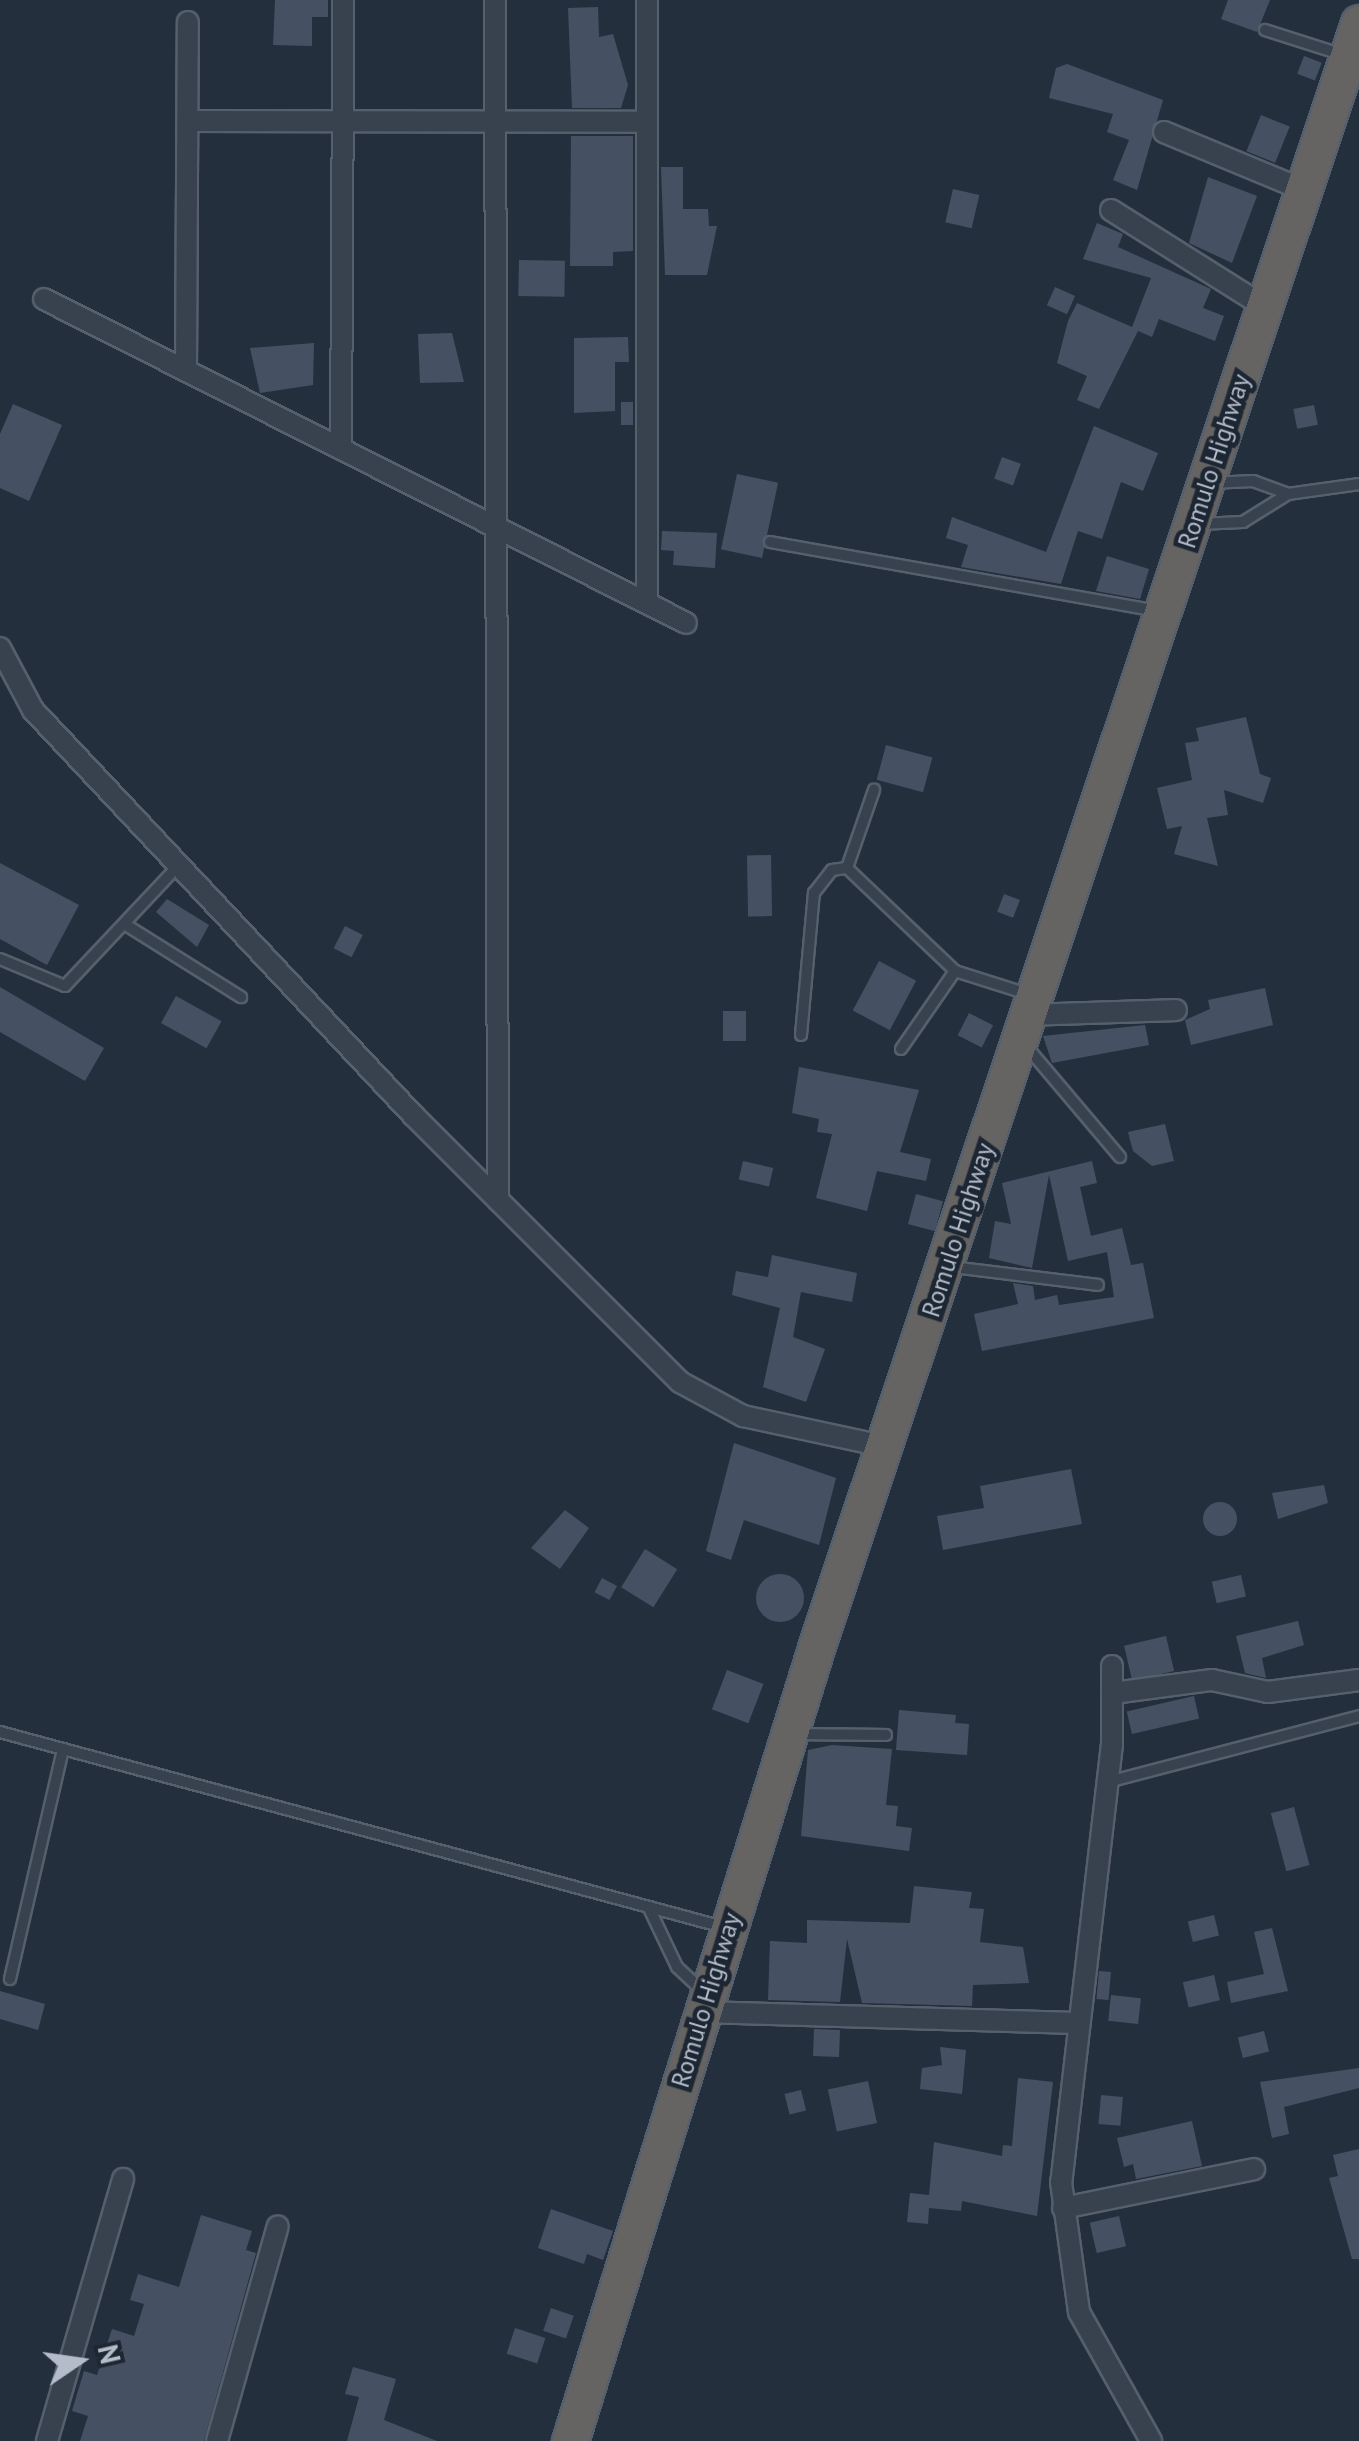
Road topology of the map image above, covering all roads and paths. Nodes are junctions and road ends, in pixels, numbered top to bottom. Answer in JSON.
{"nodes":[{"id":1,"x":342,"y":0,"type":"edge"},
{"id":2,"x":495,"y":0,"type":"edge"},
{"id":3,"x":647,"y":0,"type":"edge"},
{"id":4,"x":188,"y":22,"type":"dead end"},
{"id":5,"x":1359,"y":23,"type":"edge"},
{"id":6,"x":1265,"y":30,"type":"dead end"},
{"id":7,"x":1348,"y":57,"type":"junction"},
{"id":8,"x":342,"y":117,"type":"junction"},
{"id":9,"x":494,"y":120,"type":"junction"},
{"id":10,"x":190,"y":121,"type":"junction"},
{"id":11,"x":648,"y":122,"type":"junction"},
{"id":12,"x":1164,"y":132,"type":"dead end"},
{"id":13,"x":1304,"y":190,"type":"junction"},
{"id":14,"x":1111,"y":210,"type":"dead end"},
{"id":15,"x":44,"y":300,"type":"dead end"},
{"id":16,"x":1265,"y":308,"type":"junction"},
{"id":17,"x":186,"y":371,"type":"junction"},
{"id":18,"x":341,"y":448,"type":"junction"},
{"id":19,"x":1207,"y":483,"type":"junction"},
{"id":20,"x":1359,"y":484,"type":"edge"},
{"id":21,"x":1288,"y":494,"type":"junction"},
{"id":22,"x":493,"y":521,"type":"junction"},
{"id":23,"x":1193,"y":524,"type":"junction"},
{"id":24,"x":770,"y":542,"type":"dead end"},
{"id":25,"x":647,"y":601,"type":"junction"},
{"id":26,"x":1164,"y":612,"type":"junction"},
{"id":27,"x":686,"y":623,"type":"dead end"},
{"id":28,"x":0,"y":648,"type":"edge"},
{"id":29,"x":874,"y":790,"type":"dead end"},
{"id":30,"x":180,"y":864,"type":"junction"},
{"id":31,"x":847,"y":868,"type":"junction"},
{"id":32,"x":126,"y":925,"type":"junction"},
{"id":33,"x":0,"y":959,"type":"edge"},
{"id":34,"x":955,"y":972,"type":"junction"},
{"id":35,"x":241,"y":997,"type":"dead end"},
{"id":36,"x":1176,"y":1010,"type":"dead end"},
{"id":37,"x":1027,"y":1016,"type":"junction"},
{"id":38,"x":801,"y":1034,"type":"dead end"},
{"id":39,"x":901,"y":1049,"type":"dead end"},
{"id":40,"x":1120,"y":1157,"type":"dead end"},
{"id":41,"x":498,"y":1200,"type":"junction"},
{"id":42,"x":946,"y":1267,"type":"junction"},
{"id":43,"x":1098,"y":1285,"type":"dead end"},
{"id":44,"x":888,"y":1447,"type":"junction"},
{"id":45,"x":1112,"y":1666,"type":"dead end"},
{"id":46,"x":1359,"y":1680,"type":"edge"},
{"id":47,"x":1112,"y":1692,"type":"junction"},
{"id":48,"x":1359,"y":1716,"type":"edge"},
{"id":49,"x":0,"y":1732,"type":"edge"},
{"id":50,"x":788,"y":1734,"type":"junction"},
{"id":51,"x":886,"y":1735,"type":"dead end"},
{"id":52,"x":63,"y":1749,"type":"junction"},
{"id":53,"x":1107,"y":1782,"type":"junction"},
{"id":54,"x":649,"y":1908,"type":"junction"},
{"id":55,"x":727,"y":1928,"type":"junction"},
{"id":56,"x":10,"y":1980,"type":"dead end"},
{"id":57,"x":706,"y":2003,"type":"junction"},
{"id":58,"x":1075,"y":2023,"type":"junction"},
{"id":59,"x":1254,"y":2170,"type":"dead end"},
{"id":60,"x":123,"y":2179,"type":"dead end"},
{"id":61,"x":1063,"y":2208,"type":"junction"},
{"id":62,"x":278,"y":2226,"type":"dead end"},
{"id":63,"x":48,"y":2441,"type":"edge"},
{"id":64,"x":217,"y":2441,"type":"edge"},
{"id":65,"x":570,"y":2441,"type":"edge"},
{"id":66,"x":1151,"y":2441,"type":"edge"}],
"edges":[{"from":1,"to":8,"type":"street"},
{"from":2,"to":9,"type":"street"},
{"from":3,"to":11,"type":"street"},
{"from":4,"to":10,"type":"street"},
{"from":5,"to":7,"type":"highway","name":"Romulo Highway"},
{"from":6,"to":7,"type":"lane"},
{"from":7,"to":13,"type":"highway","name":"Romulo Highway"},
{"from":8,"to":9,"type":"street"},
{"from":8,"to":10,"type":"street"},
{"from":8,"to":18,"type":"street"},
{"from":9,"to":11,"type":"street"},
{"from":9,"to":22,"type":"street"},
{"from":10,"to":17,"type":"street"},
{"from":11,"to":25,"type":"street"},
{"from":12,"to":13,"type":"street"},
{"from":13,"to":16,"type":"highway","name":"Romulo Highway"},
{"from":14,"to":16,"type":"street"},
{"from":15,"to":17,"type":"street"},
{"from":16,"to":19,"type":"highway","name":"Romulo Highway"},
{"from":17,"to":18,"type":"street"},
{"from":18,"to":22,"type":"street"},
{"from":19,"to":21,"type":"lane"},
{"from":19,"to":23,"type":"highway","name":"Romulo Highway"},
{"from":20,"to":21,"type":"lane"},
{"from":21,"to":23,"type":"lane"},
{"from":22,"to":25,"type":"street"},
{"from":22,"to":41,"type":"street"},
{"from":23,"to":26,"type":"highway","name":"Romulo Highway"},
{"from":24,"to":26,"type":"lane"},
{"from":25,"to":27,"type":"street"},
{"from":26,"to":37,"type":"highway","name":"Romulo Highway"},
{"from":28,"to":30,"type":"street"},
{"from":29,"to":31,"type":"lane"},
{"from":30,"to":32,"type":"lane"},
{"from":30,"to":41,"type":"street"},
{"from":31,"to":34,"type":"lane"},
{"from":31,"to":38,"type":"lane"},
{"from":32,"to":33,"type":"lane"},
{"from":32,"to":35,"type":"lane"},
{"from":34,"to":37,"type":"lane"},
{"from":34,"to":39,"type":"lane"},
{"from":36,"to":37,"type":"street"},
{"from":37,"to":40,"type":"lane"},
{"from":37,"to":42,"type":"highway","name":"Romulo Highway"},
{"from":41,"to":44,"type":"street"},
{"from":42,"to":43,"type":"lane"},
{"from":42,"to":44,"type":"highway","name":"Romulo Highway"},
{"from":44,"to":50,"type":"highway","name":"Romulo Highway"},
{"from":45,"to":47,"type":"street"},
{"from":46,"to":47,"type":"street"},
{"from":47,"to":53,"type":"street"},
{"from":48,"to":53,"type":"lane"},
{"from":49,"to":52,"type":"lane"},
{"from":50,"to":51,"type":"lane"},
{"from":50,"to":55,"type":"highway","name":"Romulo Highway"},
{"from":52,"to":54,"type":"lane"},
{"from":52,"to":56,"type":"lane"},
{"from":53,"to":58,"type":"street"},
{"from":54,"to":55,"type":"lane"},
{"from":54,"to":57,"type":"lane"},
{"from":55,"to":57,"type":"highway","name":"Romulo Highway"},
{"from":57,"to":58,"type":"street"},
{"from":57,"to":65,"type":"highway","name":"Romulo Highway"},
{"from":58,"to":61,"type":"street"},
{"from":59,"to":61,"type":"street"},
{"from":60,"to":63,"type":"street"},
{"from":61,"to":66,"type":"street"},
{"from":62,"to":64,"type":"street"}]}
